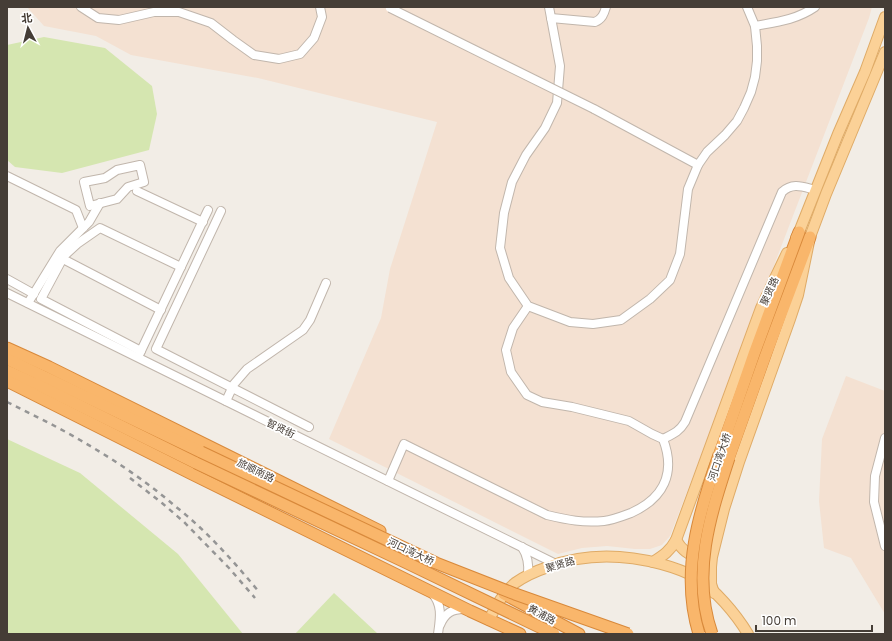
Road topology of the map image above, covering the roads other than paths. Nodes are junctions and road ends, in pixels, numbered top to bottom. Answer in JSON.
{"nodes":[{"id":1,"x":80,"y":7,"type":"edge"},
{"id":2,"x":320,"y":7,"type":"edge"},
{"id":3,"x":389,"y":7,"type":"edge"},
{"id":4,"x":549,"y":7,"type":"edge"},
{"id":5,"x":606,"y":7,"type":"edge"},
{"id":6,"x":747,"y":7,"type":"edge"},
{"id":7,"x":815,"y":7,"type":"edge"},
{"id":8,"x":885,"y":17,"type":"edge"},
{"id":9,"x":551,"y":18,"type":"junction"},
{"id":10,"x":755,"y":26,"type":"junction"},
{"id":11,"x":885,"y":52,"type":"edge"},
{"id":12,"x":698,"y":165,"type":"junction"},
{"id":13,"x":7,"y":176,"type":"edge"},
{"id":14,"x":816,"y":190,"type":"junction"},
{"id":15,"x":137,"y":191,"type":"dead end"},
{"id":16,"x":100,"y":203,"type":"junction"},
{"id":17,"x":208,"y":210,"type":"dead end"},
{"id":18,"x":221,"y":211,"type":"dead end"},
{"id":19,"x":203,"y":222,"type":"junction"},
{"id":20,"x":84,"y":228,"type":"junction"},
{"id":21,"x":804,"y":234,"type":"junction"},
{"id":22,"x":63,"y":259,"type":"junction"},
{"id":23,"x":181,"y":267,"type":"junction"},
{"id":24,"x":7,"y":280,"type":"edge"},
{"id":25,"x":326,"y":283,"type":"dead end"},
{"id":26,"x":7,"y":293,"type":"edge"},
{"id":27,"x":34,"y":294,"type":"junction"},
{"id":28,"x":28,"y":304,"type":"junction"},
{"id":29,"x":528,"y":306,"type":"junction"},
{"id":30,"x":161,"y":310,"type":"junction"},
{"id":31,"x":7,"y":348,"type":"edge"},
{"id":32,"x":140,"y":354,"type":"junction"},
{"id":33,"x":7,"y":359,"type":"edge"},
{"id":34,"x":7,"y":371,"type":"edge"},
{"id":35,"x":7,"y":381,"type":"edge"},
{"id":36,"x":232,"y":388,"type":"junction"},
{"id":37,"x":226,"y":401,"type":"junction"},
{"id":38,"x":309,"y":427,"type":"dead end"},
{"id":39,"x":885,"y":438,"type":"edge"},
{"id":40,"x":662,"y":439,"type":"junction"},
{"id":41,"x":724,"y":456,"type":"junction"},
{"id":42,"x":388,"y":481,"type":"junction"},
{"id":43,"x":676,"y":540,"type":"junction"},
{"id":44,"x":885,"y":546,"type":"edge"},
{"id":45,"x":522,"y":547,"type":"junction"},
{"id":46,"x":712,"y":557,"type":"junction"},
{"id":47,"x":653,"y":562,"type":"junction"},
{"id":48,"x":556,"y":564,"type":"junction"},
{"id":49,"x":528,"y":575,"type":"junction"},
{"id":50,"x":432,"y":592,"type":"junction"},
{"id":51,"x":714,"y":593,"type":"junction"},
{"id":52,"x":504,"y":594,"type":"junction"},
{"id":53,"x":464,"y":609,"type":"junction"},
{"id":54,"x":489,"y":620,"type":"junction"},
{"id":55,"x":438,"y":632,"type":"edge"},
{"id":56,"x":520,"y":634,"type":"edge"},
{"id":57,"x":554,"y":634,"type":"edge"},
{"id":58,"x":579,"y":634,"type":"edge"},
{"id":59,"x":628,"y":634,"type":"edge"},
{"id":60,"x":699,"y":634,"type":"edge"},
{"id":61,"x":712,"y":634,"type":"edge"},
{"id":62,"x":748,"y":634,"type":"edge"}],
"edges":[{"from":1,"to":2,"type":"street"},
{"from":3,"to":12,"type":"street","bridge":true},
{"from":4,"to":9,"type":"street"},
{"from":5,"to":9,"type":"street"},
{"from":6,"to":10,"type":"street"},
{"from":7,"to":10,"type":"street"},
{"from":8,"to":14,"type":"main road","name":"聚贤路"},
{"from":9,"to":29,"type":"street"},
{"from":10,"to":12,"type":"street"},
{"from":11,"to":21,"type":"main road","name":"聚贤路"},
{"from":12,"to":29,"type":"street"},
{"from":13,"to":20,"type":"street"},
{"from":14,"to":21,"type":"main road","name":"聚贤路"},
{"from":14,"to":40,"type":"street"},
{"from":15,"to":19,"type":"street"},
{"from":16,"to":16,"type":"street"},
{"from":16,"to":20,"type":"street"},
{"from":17,"to":19,"type":"street"},
{"from":18,"to":36,"type":"street"},
{"from":19,"to":23,"type":"street"},
{"from":20,"to":27,"type":"street"},
{"from":21,"to":41,"type":"highway","name":"河口湾大桥"},
{"from":21,"to":43,"type":"main road","name":"聚贤路"},
{"from":21,"to":46,"type":"main road","name":"聚贤路"},
{"from":22,"to":23,"type":"street"},
{"from":22,"to":30,"type":"street"},
{"from":22,"to":32,"type":"street"},
{"from":23,"to":30,"type":"street"},
{"from":24,"to":27,"type":"street"},
{"from":25,"to":36,"type":"street"},
{"from":26,"to":28,"type":"street","name":"智贤街"},
{"from":27,"to":28,"type":"street"},
{"from":28,"to":32,"type":"street","name":"智贤街"},
{"from":29,"to":40,"type":"street"},
{"from":30,"to":32,"type":"street"},
{"from":31,"to":52,"type":"highway","name":"旅顺南路"},
{"from":32,"to":37,"type":"street","name":"智贤街"},
{"from":33,"to":59,"type":"highway","name":"河口湾大桥","bridge":true},
{"from":34,"to":57,"type":"highway","name":"河口湾大桥","bridge":true},
{"from":35,"to":50,"type":"highway"},
{"from":36,"to":37,"type":"street"},
{"from":36,"to":38,"type":"street"},
{"from":37,"to":42,"type":"street","name":"智贤街"},
{"from":39,"to":44,"type":"street"},
{"from":40,"to":42,"type":"street"},
{"from":41,"to":60,"type":"highway","name":"河口湾大桥","bridge":true},
{"from":41,"to":61,"type":"highway","name":"河口湾大桥","bridge":true},
{"from":42,"to":45,"type":"street","name":"智贤街"},
{"from":43,"to":46,"type":"main road"},
{"from":43,"to":47,"type":"main road","name":"聚贤路"},
{"from":45,"to":48,"type":"street","name":"智贤街"},
{"from":45,"to":49,"type":"street"},
{"from":46,"to":51,"type":"main road","name":"聚贤路"},
{"from":47,"to":48,"type":"main road","name":"聚贤路"},
{"from":47,"to":51,"type":"main road","name":"聚贤路"},
{"from":48,"to":49,"type":"main road","name":"聚贤路"},
{"from":49,"to":52,"type":"main road","name":"聚贤路"},
{"from":50,"to":53,"type":"highway"},
{"from":50,"to":55,"type":"street"},
{"from":51,"to":62,"type":"main road","name":"聚贤路"},
{"from":52,"to":54,"type":"main road","name":"聚贤路"},
{"from":52,"to":58,"type":"highway","name":"黄浦路"},
{"from":53,"to":54,"type":"highway"},
{"from":53,"to":55,"type":"street"},
{"from":54,"to":56,"type":"highway"}]}
